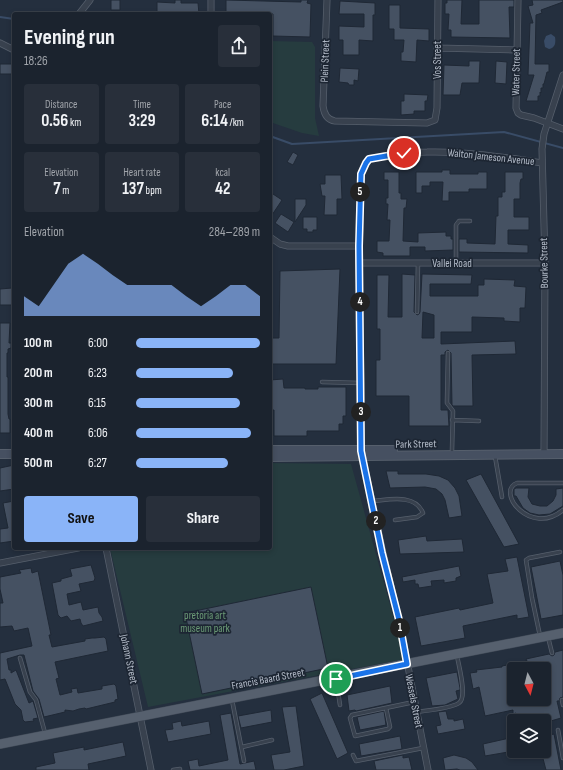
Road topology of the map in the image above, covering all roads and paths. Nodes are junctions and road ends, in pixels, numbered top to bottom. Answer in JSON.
{"nodes":[{"id":1,"x":90,"y":0,"type":"edge"},
{"id":2,"x":211,"y":0,"type":"edge"},
{"id":3,"x":327,"y":0,"type":"edge"},
{"id":4,"x":438,"y":0,"type":"edge"},
{"id":5,"x":518,"y":0,"type":"edge"},
{"id":6,"x":81,"y":12,"type":"edge"},
{"id":7,"x":211,"y":12,"type":"edge"},
{"id":8,"x":0,"y":43,"type":"edge"},
{"id":9,"x":437,"y":48,"type":"junction"},
{"id":10,"x":12,"y":49,"type":"edge"},
{"id":11,"x":517,"y":50,"type":"junction"},
{"id":12,"x":563,"y":75,"type":"edge"},
{"id":13,"x":435,"y":120,"type":"joint"},
{"id":14,"x":548,"y":123,"type":"junction"},
{"id":15,"x":563,"y":129,"type":"edge"},
{"id":16,"x":369,"y":159,"type":"joint"},
{"id":17,"x":542,"y":163,"type":"junction"},
{"id":18,"x":470,"y":221,"type":"dead end"},
{"id":19,"x":272,"y":238,"type":"edge"},
{"id":20,"x":359,"y":246,"type":"junction"},
{"id":21,"x":359,"y":263,"type":"junction"},
{"id":22,"x":418,"y":263,"type":"junction"},
{"id":23,"x":456,"y":263,"type":"junction"},
{"id":24,"x":545,"y":263,"type":"junction"},
{"id":25,"x":417,"y":312,"type":"dead end"},
{"id":26,"x":448,"y":353,"type":"dead end"},
{"id":27,"x":322,"y":382,"type":"dead end"},
{"id":28,"x":361,"y":383,"type":"junction"},
{"id":29,"x":452,"y":420,"type":"junction"},
{"id":30,"x":479,"y":421,"type":"dead end"},
{"id":31,"x":0,"y":449,"type":"edge"},
{"id":32,"x":12,"y":449,"type":"edge"},
{"id":33,"x":563,"y":449,"type":"edge"},
{"id":34,"x":272,"y":450,"type":"edge"},
{"id":35,"x":452,"y":450,"type":"junction"},
{"id":36,"x":544,"y":452,"type":"junction"},
{"id":37,"x":0,"y":454,"type":"edge"},
{"id":38,"x":12,"y":454,"type":"edge"},
{"id":39,"x":362,"y":454,"type":"junction"},
{"id":40,"x":495,"y":454,"type":"junction"},
{"id":41,"x":563,"y":454,"type":"edge"},
{"id":42,"x":272,"y":456,"type":"edge"},
{"id":43,"x":563,"y":483,"type":"edge"},
{"id":44,"x":502,"y":497,"type":"dead end"},
{"id":45,"x":372,"y":501,"type":"junction"},
{"id":46,"x":563,"y":510,"type":"edge"},
{"id":47,"x":395,"y":520,"type":"dead end"},
{"id":48,"x":68,"y":550,"type":"edge"},
{"id":49,"x":106,"y":550,"type":"edge"},
{"id":50,"x":560,"y":552,"type":"dead end"},
{"id":51,"x":0,"y":563,"type":"edge"},
{"id":52,"x":563,"y":633,"type":"edge"},
{"id":53,"x":544,"y":637,"type":"junction"},
{"id":54,"x":552,"y":653,"type":"dead end"},
{"id":55,"x":456,"y":654,"type":"junction"},
{"id":56,"x":20,"y":658,"type":"dead end"},
{"id":57,"x":407,"y":664,"type":"junction"},
{"id":58,"x":336,"y":679,"type":"junction"},
{"id":59,"x":232,"y":698,"type":"junction"},
{"id":60,"x":562,"y":700,"type":"dead end"},
{"id":61,"x":414,"y":702,"type":"junction"},
{"id":62,"x":340,"y":705,"type":"dead end"},
{"id":63,"x":563,"y":705,"type":"edge"},
{"id":64,"x":386,"y":708,"type":"junction"},
{"id":65,"x":416,"y":712,"type":"junction"},
{"id":66,"x":141,"y":716,"type":"junction"},
{"id":67,"x":558,"y":730,"type":"dead end"},
{"id":68,"x":46,"y":735,"type":"junction"},
{"id":69,"x":272,"y":740,"type":"dead end"},
{"id":70,"x":0,"y":744,"type":"edge"},
{"id":71,"x":242,"y":747,"type":"junction"},
{"id":72,"x":423,"y":748,"type":"junction"},
{"id":73,"x":353,"y":754,"type":"dead end"},
{"id":74,"x":563,"y":758,"type":"edge"},
{"id":75,"x":244,"y":761,"type":"dead end"},
{"id":76,"x":180,"y":769,"type":"dead end"},
{"id":77,"x":151,"y":770,"type":"edge"},
{"id":78,"x":173,"y":770,"type":"edge"},
{"id":79,"x":428,"y":770,"type":"edge"}],
"edges":[{"from":1,"to":6,"type":"street"},
{"from":2,"to":7,"type":"street"},
{"from":3,"to":13,"type":"street","name":"Plein Street"},
{"from":4,"to":9,"type":"street","name":"Vos Street"},
{"from":5,"to":11,"type":"street","name":"Water Street"},
{"from":8,"to":10,"type":"street"},
{"from":9,"to":11,"type":"street"},
{"from":9,"to":13,"type":"street","name":"Vos Street"},
{"from":11,"to":14,"type":"street","name":"Water Street"},
{"from":12,"to":14,"type":"street","name":"Bourke Street"},
{"from":14,"to":15,"type":"street"},
{"from":14,"to":17,"type":"street","name":"Bourke Street"},
{"from":16,"to":17,"type":"street","name":"Walton Jameson Avenue"},
{"from":16,"to":20,"type":"street","name":"Wessels Street"},
{"from":17,"to":24,"type":"street","name":"Bourke Street"},
{"from":18,"to":23,"type":"lane"},
{"from":19,"to":20,"type":"street"},
{"from":20,"to":21,"type":"street","name":"Wessels Street"},
{"from":21,"to":22,"type":"street","name":"Vallei Road"},
{"from":21,"to":28,"type":"street","name":"Wessels Street"},
{"from":22,"to":23,"type":"street","name":"Vallei Road"},
{"from":22,"to":25,"type":"lane"},
{"from":23,"to":24,"type":"street","name":"Vallei Road"},
{"from":24,"to":36,"type":"street","name":"Bourke Street"},
{"from":26,"to":29,"type":"lane"},
{"from":27,"to":28,"type":"lane"},
{"from":28,"to":39,"type":"street","name":"Wessels Street"},
{"from":29,"to":30,"type":"lane"},
{"from":29,"to":35,"type":"lane"},
{"from":31,"to":32,"type":"street"},
{"from":33,"to":36,"type":"street","name":"Park Street"},
{"from":34,"to":39,"type":"street","name":"Park Street"},
{"from":35,"to":36,"type":"street","name":"Park Street"},
{"from":35,"to":39,"type":"street","name":"Park Street"},
{"from":36,"to":40,"type":"street","name":"Park Street"},
{"from":36,"to":41,"type":"street","name":"Park Street"},
{"from":37,"to":38,"type":"street"},
{"from":39,"to":40,"type":"street","name":"Park Street"},
{"from":39,"to":42,"type":"street","name":"Park Street"},
{"from":39,"to":45,"type":"street","name":"Wessels Street"},
{"from":40,"to":44,"type":"lane"},
{"from":43,"to":46,"type":"lane"},
{"from":45,"to":47,"type":"lane"},
{"from":45,"to":57,"type":"street","name":"Wessels Street"},
{"from":48,"to":51,"type":"street"},
{"from":49,"to":66,"type":"street","name":"Johann Street"},
{"from":50,"to":53,"type":"lane"},
{"from":52,"to":53,"type":"main road","name":"Francis Baard Street"},
{"from":53,"to":54,"type":"lane"},
{"from":53,"to":55,"type":"main road","name":"Francis Baard Street"},
{"from":55,"to":57,"type":"main road","name":"Francis Baard Street"},
{"from":55,"to":65,"type":"lane"},
{"from":56,"to":68,"type":"lane"},
{"from":57,"to":58,"type":"main road","name":"Francis Baard Street"},
{"from":57,"to":61,"type":"street","name":"Wessels Street"},
{"from":58,"to":59,"type":"main road","name":"Francis Baard Street"},
{"from":58,"to":62,"type":"lane"},
{"from":59,"to":66,"type":"main road","name":"Francis Baard Street"},
{"from":59,"to":71,"type":"lane"},
{"from":60,"to":63,"type":"lane"},
{"from":61,"to":64,"type":"lane"},
{"from":61,"to":65,"type":"street","name":"Wessels Street"},
{"from":64,"to":64,"type":"lane"},
{"from":65,"to":72,"type":"street","name":"Wessels Street"},
{"from":66,"to":68,"type":"main road","name":"Francis Baard Street"},
{"from":66,"to":77,"type":"street","name":"Johann Street"},
{"from":67,"to":74,"type":"lane"},
{"from":68,"to":70,"type":"main road","name":"Francis Baard Street"},
{"from":69,"to":71,"type":"lane"},
{"from":71,"to":75,"type":"lane"},
{"from":72,"to":73,"type":"lane"},
{"from":72,"to":79,"type":"street","name":"Wessels Street"},
{"from":76,"to":78,"type":"lane"}]}
